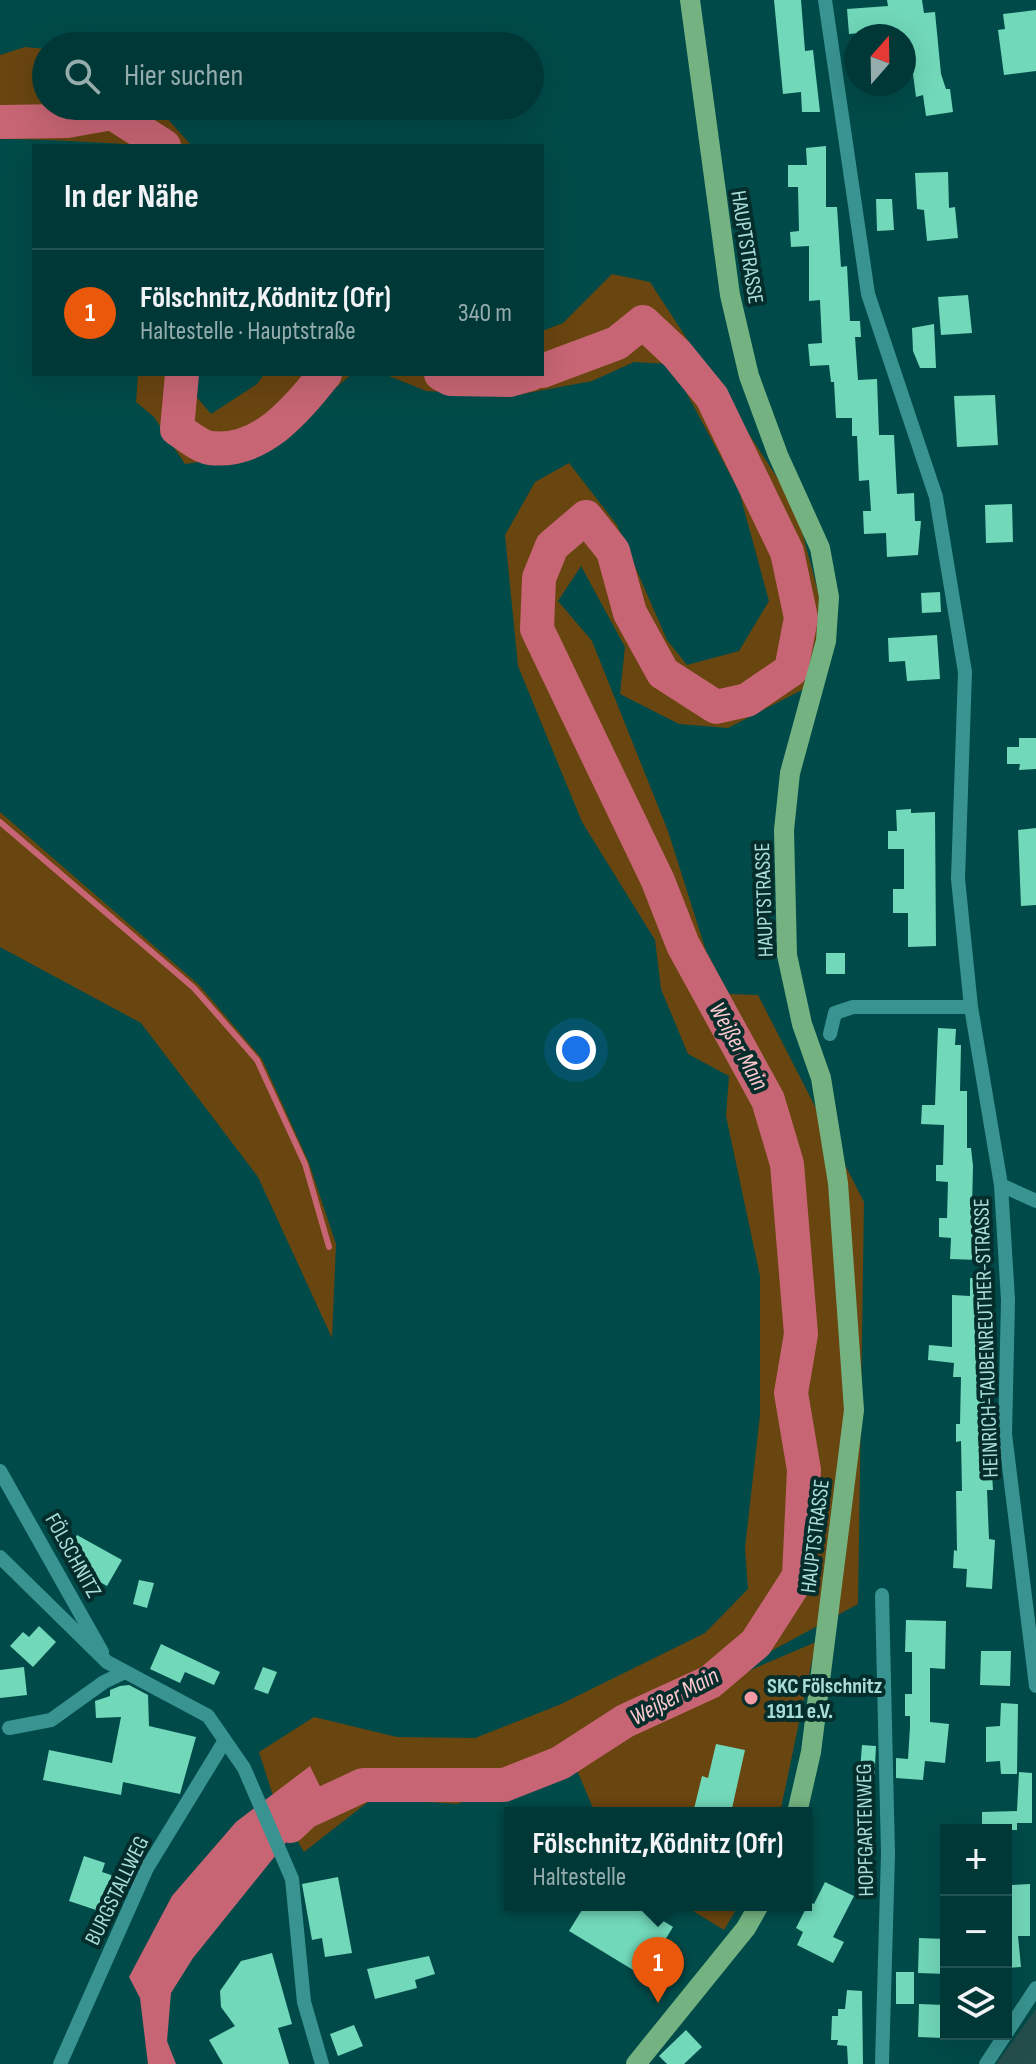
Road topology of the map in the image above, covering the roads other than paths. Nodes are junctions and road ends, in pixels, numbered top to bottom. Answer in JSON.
{"nodes":[{"id":1,"x":690,"y":0,"type":"edge"},
{"id":2,"x":825,"y":0,"type":"edge"},
{"id":3,"x":971,"y":1007,"type":"junction"},
{"id":4,"x":830,"y":1034,"type":"dead end"},
{"id":5,"x":1001,"y":1185,"type":"junction"},
{"id":6,"x":1036,"y":1201,"type":"edge"},
{"id":7,"x":0,"y":1471,"type":"edge"},
{"id":8,"x":0,"y":1557,"type":"edge"},
{"id":9,"x":882,"y":1595,"type":"dead end"},
{"id":10,"x":107,"y":1662,"type":"junction"},
{"id":11,"x":125,"y":1672,"type":"junction"},
{"id":12,"x":1036,"y":1686,"type":"edge"},
{"id":13,"x":9,"y":1728,"type":"dead end"},
{"id":14,"x":224,"y":1742,"type":"junction"},
{"id":15,"x":798,"y":1807,"type":"edge"},
{"id":16,"x":756,"y":1911,"type":"edge"},
{"id":17,"x":1036,"y":1988,"type":"edge"},
{"id":18,"x":60,"y":2064,"type":"edge"},
{"id":19,"x":322,"y":2064,"type":"edge"},
{"id":20,"x":636,"y":2064,"type":"edge"},
{"id":21,"x":882,"y":2064,"type":"edge"},
{"id":22,"x":986,"y":2064,"type":"edge"}],
"edges":[{"from":1,"to":15,"type":"main road","name":"HAUPTSTRASSE"},
{"from":2,"to":3,"type":"street","name":"HEINRICH-TAUBENREUTHER-STRASSE"},
{"from":3,"to":4,"type":"street"},
{"from":3,"to":5,"type":"street","name":"HEINRICH-TAUBENREUTHER-STRASSE"},
{"from":5,"to":6,"type":"street"},
{"from":5,"to":12,"type":"street","name":"HEINRICH-TAUBENREUTHER-STRASSE"},
{"from":7,"to":10,"type":"street","name":"FÖLSCHNITZ"},
{"from":8,"to":10,"type":"street","name":"FÖLSCHNITZ"},
{"from":9,"to":21,"type":"street","name":"HOPFGARTENWEG"},
{"from":10,"to":11,"type":"street","name":"FÖLSCHNITZ"},
{"from":11,"to":13,"type":"street"},
{"from":11,"to":14,"type":"street","name":"FÖLSCHNITZ"},
{"from":14,"to":18,"type":"street","name":"BURGSTALLWEG"},
{"from":14,"to":19,"type":"street","name":"FÖLSCHNITZ"},
{"from":16,"to":20,"type":"main road"},
{"from":17,"to":22,"type":"street"}]}
